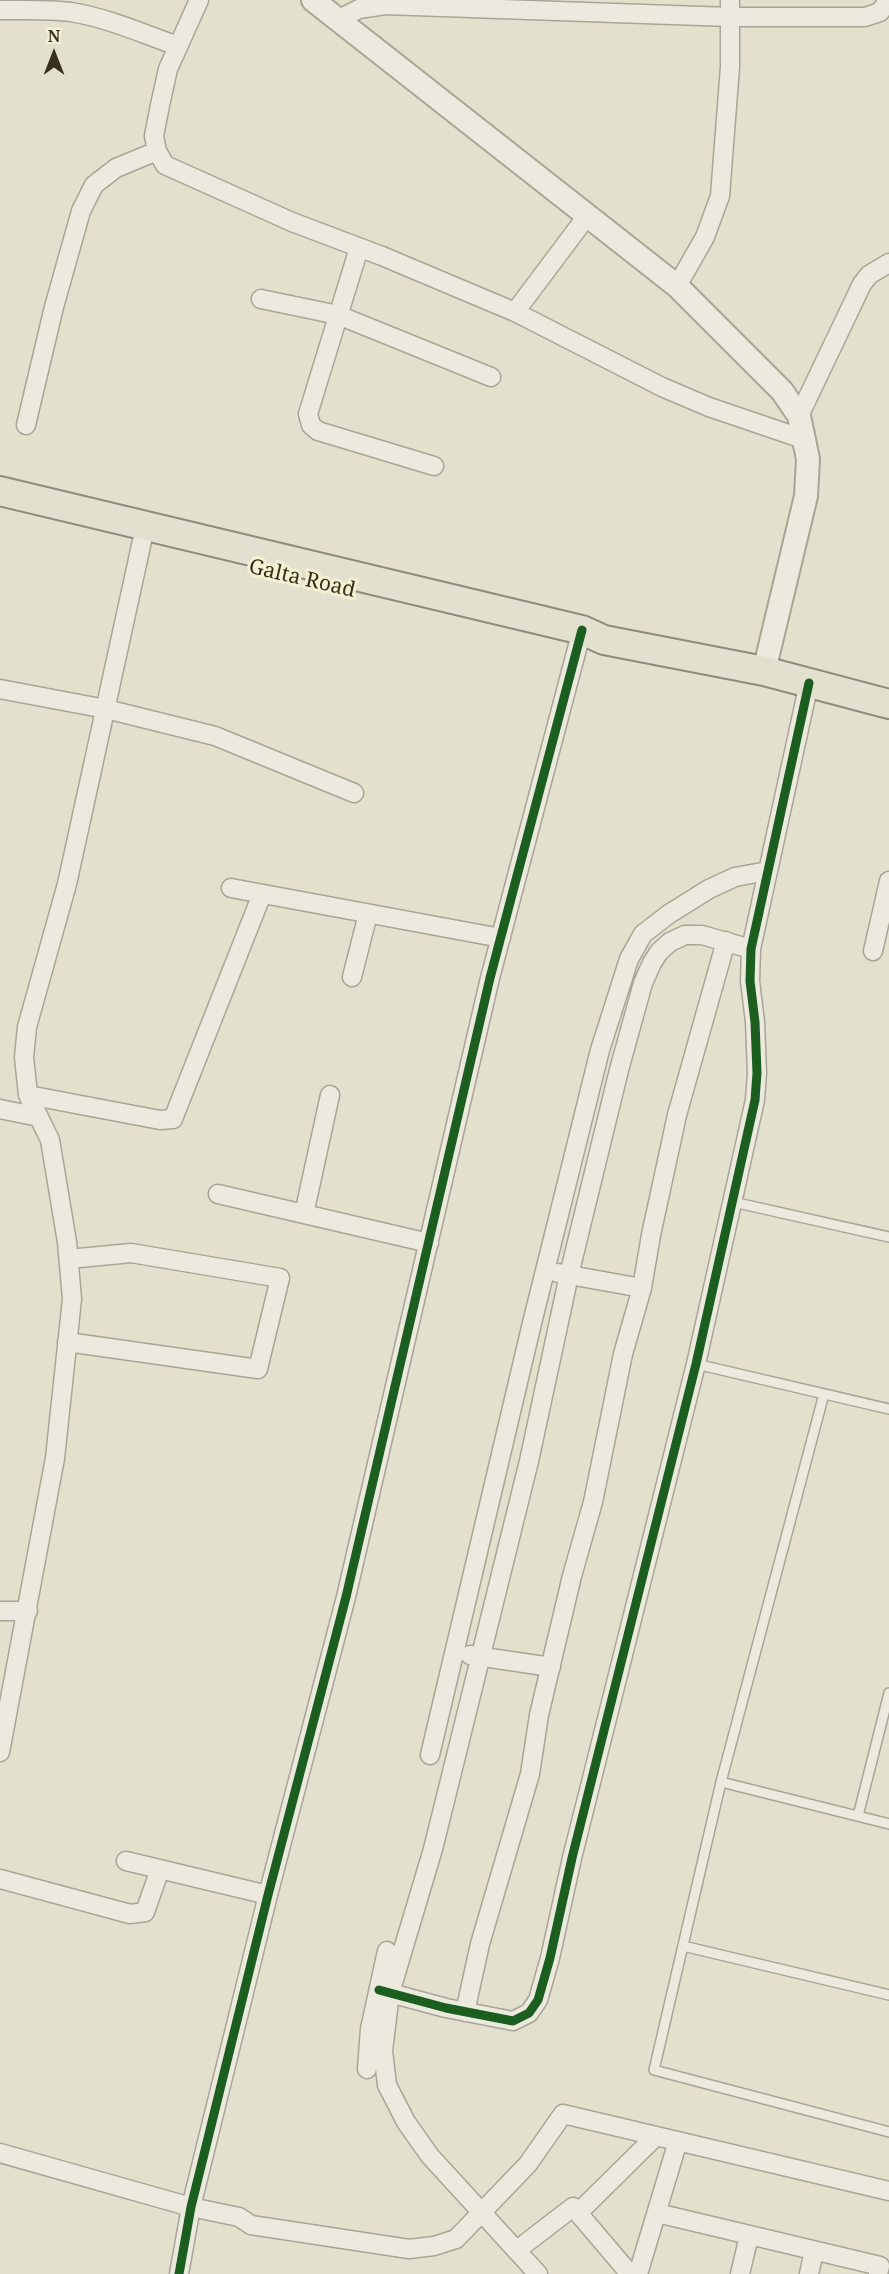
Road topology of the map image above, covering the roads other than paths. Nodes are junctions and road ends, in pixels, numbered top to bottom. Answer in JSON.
{"nodes":[{"id":1,"x":199,"y":0,"type":"edge"},
{"id":2,"x":313,"y":0,"type":"edge"},
{"id":3,"x":888,"y":0,"type":"edge"},
{"id":4,"x":23,"y":5,"type":"edge"},
{"id":5,"x":82,"y":7,"type":"edge"},
{"id":6,"x":730,"y":9,"type":"edge"},
{"id":7,"x":0,"y":10,"type":"edge"},
{"id":8,"x":337,"y":20,"type":"junction"},
{"id":9,"x":178,"y":46,"type":"junction"},
{"id":10,"x":157,"y":151,"type":"junction"},
{"id":11,"x":587,"y":216,"type":"junction"},
{"id":12,"x":359,"y":248,"type":"junction"},
{"id":13,"x":884,"y":265,"type":"edge"},
{"id":14,"x":677,"y":286,"type":"junction"},
{"id":15,"x":261,"y":299,"type":"dead end"},
{"id":16,"x":515,"y":312,"type":"junction"},
{"id":17,"x":338,"y":315,"type":"junction"},
{"id":18,"x":491,"y":377,"type":"dead end"},
{"id":19,"x":799,"y":416,"type":"junction"},
{"id":20,"x":26,"y":425,"type":"dead end"},
{"id":21,"x":806,"y":440,"type":"junction"},
{"id":22,"x":434,"y":466,"type":"dead end"},
{"id":23,"x":0,"y":491,"type":"edge"},
{"id":24,"x":0,"y":510,"type":"edge"},
{"id":25,"x":142,"y":541,"type":"junction"},
{"id":26,"x":588,"y":638,"type":"junction"},
{"id":27,"x":764,"y":671,"type":"junction"},
{"id":28,"x":809,"y":683,"type":"junction"},
{"id":29,"x":0,"y":688,"type":"edge"},
{"id":30,"x":889,"y":704,"type":"edge"},
{"id":31,"x":106,"y":709,"type":"junction"},
{"id":32,"x":354,"y":793,"type":"dead end"},
{"id":33,"x":768,"y":871,"type":"junction"},
{"id":34,"x":889,"y":881,"type":"edge"},
{"id":35,"x":231,"y":888,"type":"dead end"},
{"id":36,"x":262,"y":894,"type":"junction"},
{"id":37,"x":368,"y":914,"type":"junction"},
{"id":38,"x":677,"y":924,"type":"junction"},
{"id":39,"x":501,"y":938,"type":"junction"},
{"id":40,"x":726,"y":941,"type":"junction"},
{"id":41,"x":752,"y":949,"type":"junction"},
{"id":42,"x":873,"y":951,"type":"dead end"},
{"id":43,"x":352,"y":977,"type":"dead end"},
{"id":44,"x":611,"y":1052,"type":"junction"},
{"id":45,"x":27,"y":1095,"type":"junction"},
{"id":46,"x":330,"y":1095,"type":"dead end"},
{"id":47,"x":0,"y":1109,"type":"edge"},
{"id":48,"x":39,"y":1117,"type":"junction"},
{"id":49,"x":218,"y":1194,"type":"dead end"},
{"id":50,"x":733,"y":1202,"type":"junction"},
{"id":51,"x":304,"y":1214,"type":"junction"},
{"id":52,"x":889,"y":1236,"type":"edge"},
{"id":53,"x":429,"y":1243,"type":"junction"},
{"id":54,"x":69,"y":1259,"type":"junction"},
{"id":55,"x":557,"y":1273,"type":"junction"},
{"id":56,"x":642,"y":1288,"type":"junction"},
{"id":57,"x":68,"y":1342,"type":"junction"},
{"id":58,"x":696,"y":1364,"type":"junction"},
{"id":59,"x":824,"y":1394,"type":"junction"},
{"id":60,"x":889,"y":1409,"type":"edge"},
{"id":61,"x":509,"y":1480,"type":"junction"},
{"id":62,"x":0,"y":1611,"type":"edge"},
{"id":63,"x":27,"y":1611,"type":"junction"},
{"id":64,"x":466,"y":1655,"type":"junction"},
{"id":65,"x":551,"y":1666,"type":"junction"},
{"id":66,"x":889,"y":1693,"type":"edge"},
{"id":67,"x":0,"y":1752,"type":"edge"},
{"id":68,"x":430,"y":1755,"type":"dead end"},
{"id":69,"x":721,"y":1782,"type":"junction"},
{"id":70,"x":858,"y":1816,"type":"junction"},
{"id":71,"x":889,"y":1824,"type":"edge"},
{"id":72,"x":126,"y":1861,"type":"dead end"},
{"id":73,"x":160,"y":1869,"type":"junction"},
{"id":74,"x":0,"y":1879,"type":"edge"},
{"id":75,"x":268,"y":1895,"type":"junction"},
{"id":76,"x":682,"y":1946,"type":"junction"},
{"id":77,"x":387,"y":1951,"type":"dead end"},
{"id":78,"x":384,"y":1991,"type":"junction"},
{"id":79,"x":889,"y":1995,"type":"edge"},
{"id":80,"x":465,"y":2012,"type":"junction"},
{"id":81,"x":367,"y":2069,"type":"dead end"},
{"id":82,"x":889,"y":2132,"type":"edge"},
{"id":83,"x":656,"y":2136,"type":"junction"},
{"id":84,"x":678,"y":2141,"type":"junction"},
{"id":85,"x":0,"y":2153,"type":"edge"},
{"id":86,"x":889,"y":2191,"type":"edge"},
{"id":87,"x":191,"y":2207,"type":"junction"},
{"id":88,"x":578,"y":2213,"type":"junction"},
{"id":89,"x":657,"y":2213,"type":"junction"},
{"id":90,"x":474,"y":2221,"type":"junction"},
{"id":91,"x":749,"y":2236,"type":"junction"},
{"id":92,"x":518,"y":2250,"type":"junction"},
{"id":93,"x":814,"y":2251,"type":"junction"},
{"id":94,"x":179,"y":2274,"type":"edge"},
{"id":95,"x":538,"y":2274,"type":"edge"},
{"id":96,"x":630,"y":2274,"type":"edge"},
{"id":97,"x":638,"y":2274,"type":"edge"},
{"id":98,"x":740,"y":2274,"type":"edge"},
{"id":99,"x":808,"y":2274,"type":"edge"},
{"id":100,"x":878,"y":2274,"type":"edge"}],
"edges":[{"from":1,"to":9,"type":"street"},
{"from":2,"to":8,"type":"street"},
{"from":3,"to":6,"type":"street"},
{"from":4,"to":5,"type":"street"},
{"from":4,"to":7,"type":"street"},
{"from":5,"to":9,"type":"street"},
{"from":6,"to":8,"type":"street"},
{"from":6,"to":14,"type":"street"},
{"from":8,"to":11,"type":"street"},
{"from":9,"to":10,"type":"street"},
{"from":10,"to":12,"type":"street"},
{"from":10,"to":20,"type":"street"},
{"from":11,"to":14,"type":"street"},
{"from":11,"to":16,"type":"street"},
{"from":12,"to":16,"type":"street"},
{"from":12,"to":17,"type":"street"},
{"from":13,"to":19,"type":"street"},
{"from":14,"to":19,"type":"street"},
{"from":15,"to":17,"type":"street"},
{"from":16,"to":21,"type":"street"},
{"from":17,"to":18,"type":"street"},
{"from":17,"to":22,"type":"street"},
{"from":19,"to":21,"type":"street"},
{"from":21,"to":27,"type":"street"},
{"from":23,"to":26,"type":"main road"},
{"from":24,"to":25,"type":"main road","name":"Galta Road"},
{"from":25,"to":26,"type":"main road","name":"Galta Road"},
{"from":25,"to":31,"type":"street"},
{"from":26,"to":27,"type":"main road","name":"Galta Road"},
{"from":26,"to":39,"type":"street"},
{"from":27,"to":28,"type":"main road","name":"Galta Road"},
{"from":28,"to":30,"type":"main road","name":"Galta Road"},
{"from":28,"to":33,"type":"street"},
{"from":29,"to":31,"type":"street"},
{"from":31,"to":32,"type":"street"},
{"from":31,"to":45,"type":"street"},
{"from":33,"to":38,"type":"street"},
{"from":33,"to":41,"type":"street"},
{"from":34,"to":42,"type":"street"},
{"from":35,"to":36,"type":"street"},
{"from":36,"to":37,"type":"street"},
{"from":36,"to":45,"type":"street"},
{"from":37,"to":39,"type":"street"},
{"from":37,"to":43,"type":"street"},
{"from":38,"to":40,"type":"street"},
{"from":38,"to":44,"type":"street"},
{"from":38,"to":44,"type":"street"},
{"from":39,"to":53,"type":"street"},
{"from":40,"to":41,"type":"street"},
{"from":40,"to":56,"type":"street"},
{"from":41,"to":50,"type":"street"},
{"from":44,"to":55,"type":"street"},
{"from":45,"to":48,"type":"street"},
{"from":46,"to":51,"type":"street"},
{"from":47,"to":48,"type":"street"},
{"from":48,"to":54,"type":"street"},
{"from":49,"to":51,"type":"street"},
{"from":50,"to":52,"type":"lane"},
{"from":50,"to":58,"type":"street"},
{"from":51,"to":53,"type":"street"},
{"from":53,"to":75,"type":"street"},
{"from":54,"to":57,"type":"street"},
{"from":54,"to":57,"type":"street"},
{"from":55,"to":56,"type":"street"},
{"from":55,"to":61,"type":"street"},
{"from":55,"to":61,"type":"street"},
{"from":56,"to":65,"type":"street"},
{"from":57,"to":63,"type":"street"},
{"from":58,"to":59,"type":"lane"},
{"from":58,"to":80,"type":"street"},
{"from":59,"to":60,"type":"lane"},
{"from":59,"to":69,"type":"lane"},
{"from":61,"to":64,"type":"street"},
{"from":61,"to":64,"type":"street"},
{"from":62,"to":63,"type":"street"},
{"from":63,"to":67,"type":"street"},
{"from":64,"to":65,"type":"street"},
{"from":64,"to":68,"type":"street"},
{"from":64,"to":78,"type":"street"},
{"from":65,"to":80,"type":"street"},
{"from":66,"to":70,"type":"lane"},
{"from":69,"to":70,"type":"lane"},
{"from":69,"to":76,"type":"lane"},
{"from":70,"to":71,"type":"lane"},
{"from":72,"to":73,"type":"street"},
{"from":73,"to":74,"type":"street"},
{"from":73,"to":75,"type":"street"},
{"from":75,"to":87,"type":"street"},
{"from":76,"to":79,"type":"lane"},
{"from":76,"to":82,"type":"lane"},
{"from":77,"to":78,"type":"street"},
{"from":78,"to":80,"type":"street"},
{"from":78,"to":81,"type":"street"},
{"from":78,"to":90,"type":"street"},
{"from":83,"to":84,"type":"street"},
{"from":83,"to":88,"type":"street"},
{"from":83,"to":90,"type":"street"},
{"from":84,"to":86,"type":"street"},
{"from":84,"to":89,"type":"street"},
{"from":85,"to":87,"type":"street"},
{"from":87,"to":90,"type":"street"},
{"from":87,"to":94,"type":"street"},
{"from":88,"to":92,"type":"street"},
{"from":88,"to":96,"type":"street"},
{"from":89,"to":91,"type":"street"},
{"from":89,"to":97,"type":"street"},
{"from":90,"to":92,"type":"street"},
{"from":91,"to":93,"type":"street"},
{"from":91,"to":98,"type":"street"},
{"from":92,"to":95,"type":"street"},
{"from":93,"to":99,"type":"street"},
{"from":93,"to":100,"type":"street"}]}
